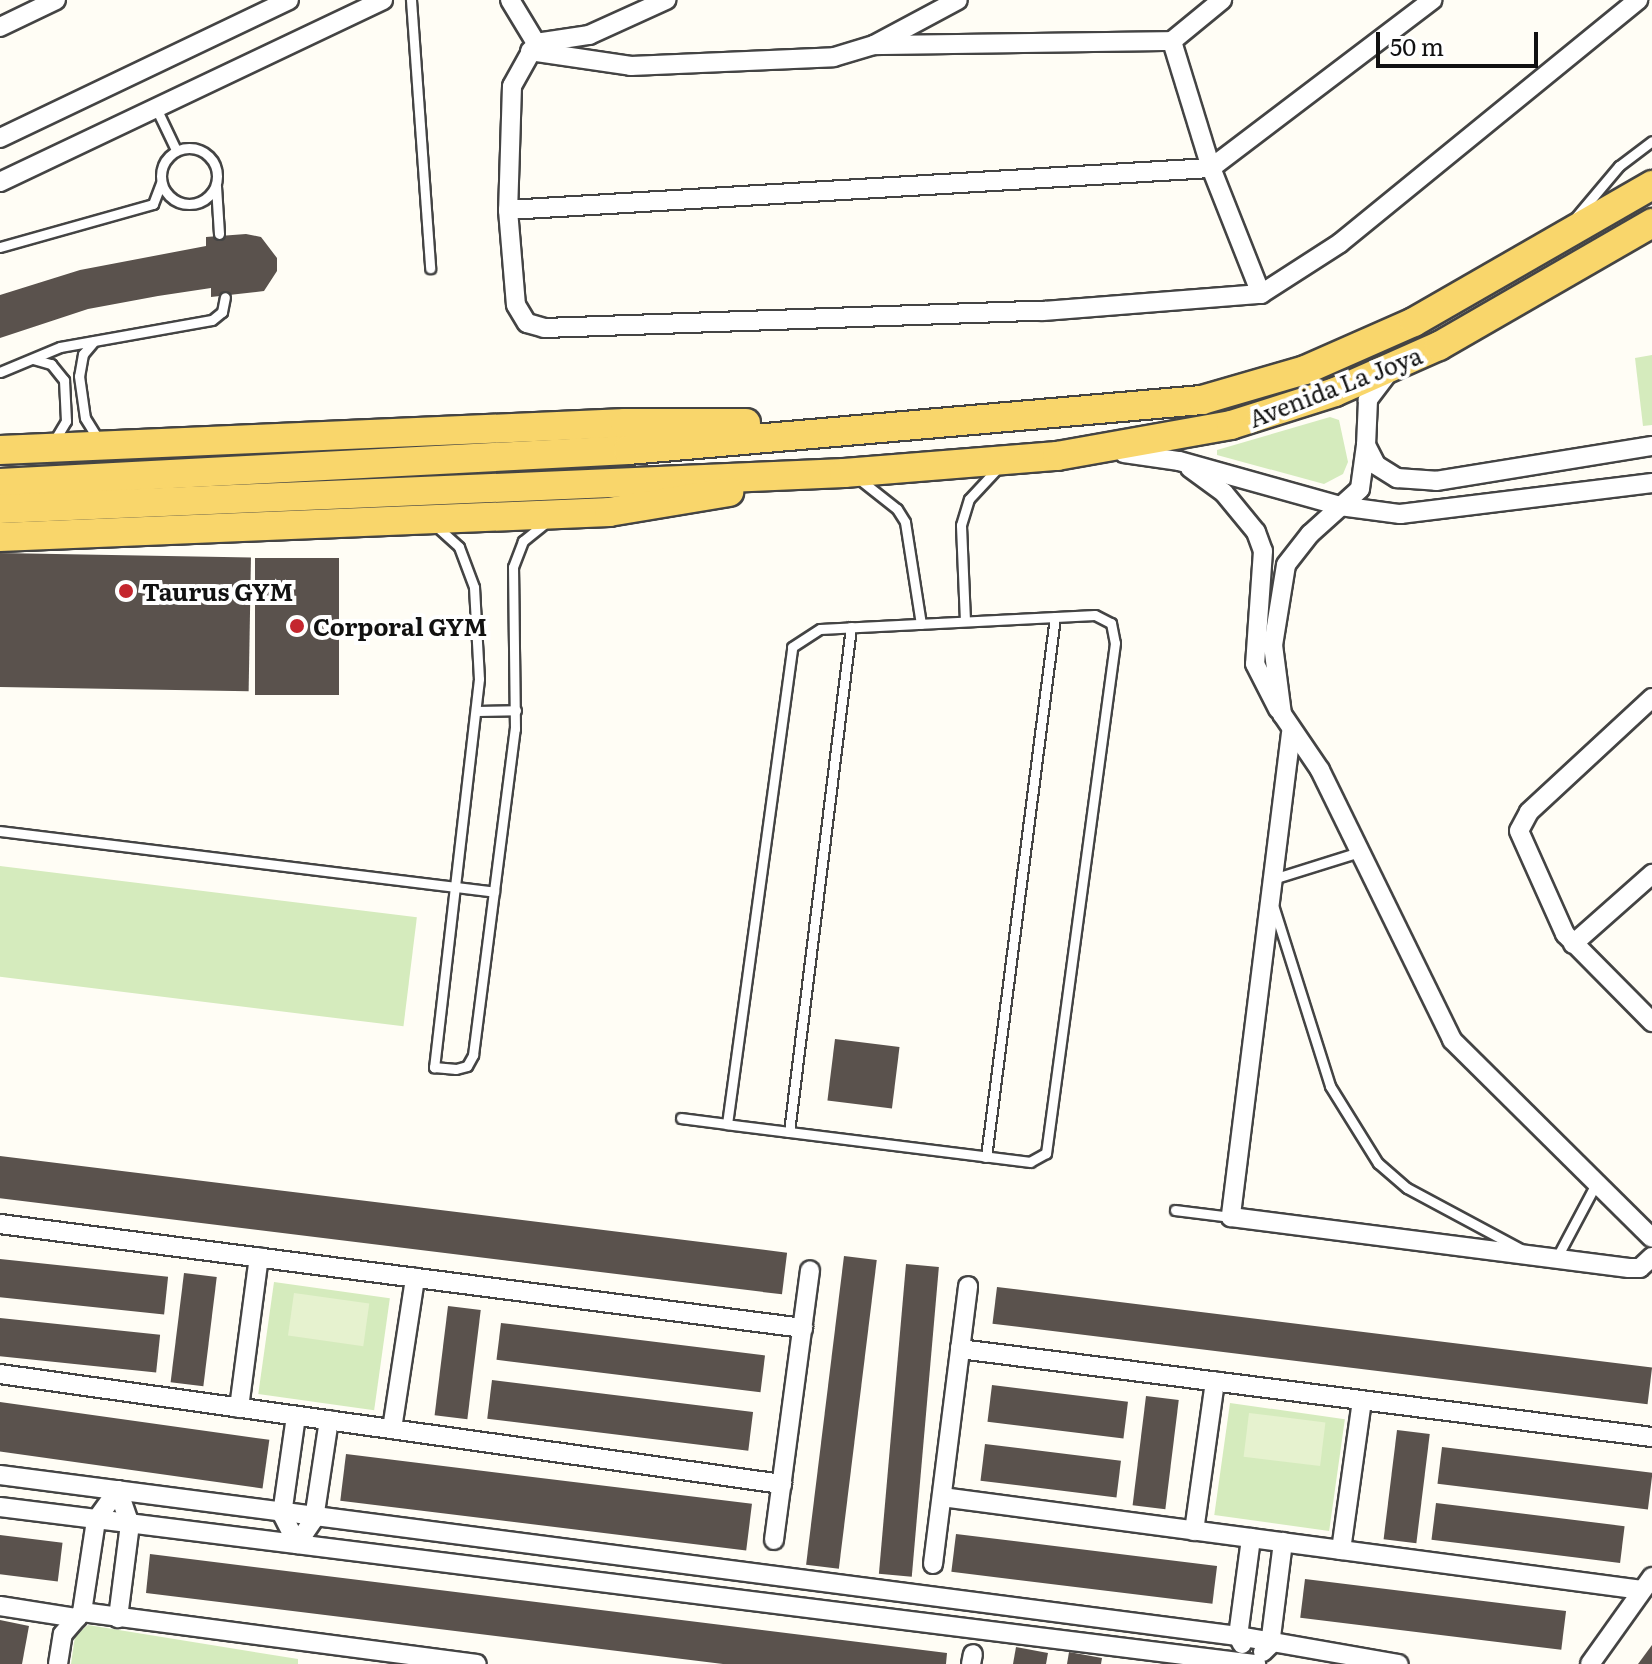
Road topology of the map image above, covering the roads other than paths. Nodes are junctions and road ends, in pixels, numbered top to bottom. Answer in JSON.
{"nodes":[{"id":1,"x":56,"y":0,"type":"edge"},
{"id":2,"x":289,"y":0,"type":"edge"},
{"id":3,"x":383,"y":0,"type":"edge"},
{"id":4,"x":411,"y":0,"type":"edge"},
{"id":5,"x":510,"y":0,"type":"edge"},
{"id":6,"x":666,"y":0,"type":"edge"},
{"id":7,"x":958,"y":0,"type":"edge"},
{"id":8,"x":1222,"y":0,"type":"edge"},
{"id":9,"x":1432,"y":0,"type":"edge"},
{"id":10,"x":1638,"y":0,"type":"edge"},
{"id":11,"x":0,"y":27,"type":"edge"},
{"id":12,"x":1172,"y":41,"type":"junction"},
{"id":13,"x":874,"y":45,"type":"junction"},
{"id":14,"x":533,"y":47,"type":"junction"},
{"id":15,"x":156,"y":108,"type":"junction"},
{"id":16,"x":0,"y":138,"type":"edge"},
{"id":17,"x":1652,"y":141,"type":"edge"},
{"id":18,"x":176,"y":150,"type":"junction"},
{"id":19,"x":1211,"y":168,"type":"junction"},
{"id":20,"x":0,"y":182,"type":"edge"},
{"id":21,"x":161,"y":183,"type":"junction"},
{"id":22,"x":1652,"y":185,"type":"edge"},
{"id":23,"x":216,"y":186,"type":"junction"},
{"id":24,"x":508,"y":210,"type":"junction"},
{"id":25,"x":1652,"y":223,"type":"edge"},
{"id":26,"x":219,"y":234,"type":"dead end"},
{"id":27,"x":0,"y":247,"type":"edge"},
{"id":28,"x":1535,"y":255,"type":"junction"},
{"id":29,"x":430,"y":268,"type":"dead end"},
{"id":30,"x":1261,"y":294,"type":"junction"},
{"id":31,"x":225,"y":297,"type":"dead end"},
{"id":32,"x":96,"y":338,"type":"junction"},
{"id":33,"x":30,"y":358,"type":"junction"},
{"id":34,"x":1391,"y":369,"type":"junction"},
{"id":35,"x":0,"y":372,"type":"edge"},
{"id":36,"x":903,"y":424,"type":"junction"},
{"id":37,"x":1366,"y":445,"type":"junction"},
{"id":38,"x":107,"y":446,"type":"junction"},
{"id":39,"x":1652,"y":446,"type":"edge"},
{"id":40,"x":42,"y":448,"type":"junction"},
{"id":41,"x":0,"y":450,"type":"edge"},
{"id":42,"x":1057,"y":456,"type":"junction"},
{"id":43,"x":1018,"y":460,"type":"junction"},
{"id":44,"x":1179,"y":461,"type":"junction"},
{"id":45,"x":847,"y":472,"type":"junction"},
{"id":46,"x":364,"y":478,"type":"junction"},
{"id":47,"x":0,"y":483,"type":"edge"},
{"id":48,"x":1652,"y":483,"type":"edge"},
{"id":49,"x":1340,"y":506,"type":"junction"},
{"id":50,"x":0,"y":509,"type":"edge"},
{"id":51,"x":572,"y":513,"type":"junction"},
{"id":52,"x":406,"y":519,"type":"junction"},
{"id":53,"x":0,"y":537,"type":"edge"},
{"id":54,"x":1055,"y":617,"type":"junction"},
{"id":55,"x":965,"y":621,"type":"junction"},
{"id":56,"x":921,"y":624,"type":"junction"},
{"id":57,"x":851,"y":627,"type":"junction"},
{"id":58,"x":1652,"y":698,"type":"edge"},
{"id":59,"x":516,"y":710,"type":"junction"},
{"id":60,"x":477,"y":711,"type":"junction"},
{"id":61,"x":1282,"y":714,"type":"junction"},
{"id":62,"x":1291,"y":733,"type":"junction"},
{"id":63,"x":0,"y":831,"type":"edge"},
{"id":64,"x":1359,"y":852,"type":"junction"},
{"id":65,"x":1652,"y":874,"type":"edge"},
{"id":66,"x":457,"y":888,"type":"junction"},
{"id":67,"x":1272,"y":888,"type":"junction"},
{"id":68,"x":494,"y":892,"type":"junction"},
{"id":69,"x":1573,"y":944,"type":"junction"},
{"id":70,"x":1652,"y":1022,"type":"edge"},
{"id":71,"x":681,"y":1118,"type":"dead end"},
{"id":72,"x":727,"y":1124,"type":"junction"},
{"id":73,"x":789,"y":1132,"type":"junction"},
{"id":74,"x":986,"y":1157,"type":"junction"},
{"id":75,"x":1597,"y":1182,"type":"junction"},
{"id":76,"x":1175,"y":1210,"type":"dead end"},
{"id":77,"x":1231,"y":1217,"type":"junction"},
{"id":78,"x":0,"y":1224,"type":"edge"},
{"id":79,"x":1652,"y":1238,"type":"edge"},
{"id":80,"x":259,"y":1257,"type":"junction"},
{"id":81,"x":1535,"y":1257,"type":"junction"},
{"id":82,"x":1652,"y":1257,"type":"edge"},
{"id":83,"x":1556,"y":1259,"type":"junction"},
{"id":84,"x":810,"y":1270,"type":"dead end"},
{"id":85,"x":415,"y":1278,"type":"junction"},
{"id":86,"x":968,"y":1286,"type":"dead end"},
{"id":87,"x":803,"y":1328,"type":"junction"},
{"id":88,"x":960,"y":1349,"type":"junction"},
{"id":89,"x":0,"y":1374,"type":"edge"},
{"id":90,"x":1215,"y":1381,"type":"junction"},
{"id":91,"x":1362,"y":1400,"type":"junction"},
{"id":92,"x":239,"y":1408,"type":"junction"},
{"id":93,"x":296,"y":1416,"type":"junction"},
{"id":94,"x":329,"y":1420,"type":"junction"},
{"id":95,"x":392,"y":1429,"type":"junction"},
{"id":96,"x":1652,"y":1437,"type":"edge"},
{"id":97,"x":0,"y":1475,"type":"edge"},
{"id":98,"x":782,"y":1484,"type":"junction"},
{"id":99,"x":118,"y":1490,"type":"junction"},
{"id":100,"x":942,"y":1497,"type":"junction"},
{"id":101,"x":0,"y":1507,"type":"edge"},
{"id":102,"x":282,"y":1514,"type":"junction"},
{"id":103,"x":314,"y":1519,"type":"junction"},
{"id":104,"x":96,"y":1520,"type":"junction"},
{"id":105,"x":130,"y":1524,"type":"junction"},
{"id":106,"x":1194,"y":1531,"type":"junction"},
{"id":107,"x":1251,"y":1538,"type":"junction"},
{"id":108,"x":774,"y":1540,"type":"dead end"},
{"id":109,"x":1283,"y":1542,"type":"junction"},
{"id":110,"x":297,"y":1544,"type":"junction"},
{"id":111,"x":1341,"y":1550,"type":"junction"},
{"id":112,"x":933,"y":1564,"type":"dead end"},
{"id":113,"x":1647,"y":1583,"type":"edge"},
{"id":114,"x":0,"y":1606,"type":"edge"},
{"id":115,"x":80,"y":1615,"type":"junction"},
{"id":116,"x":118,"y":1618,"type":"junction"},
{"id":117,"x":1238,"y":1636,"type":"junction"},
{"id":118,"x":316,"y":1645,"type":"junction"},
{"id":119,"x":1270,"y":1645,"type":"junction"},
{"id":120,"x":58,"y":1664,"type":"edge"},
{"id":121,"x":312,"y":1664,"type":"edge"},
{"id":122,"x":477,"y":1664,"type":"edge"},
{"id":123,"x":1254,"y":1664,"type":"edge"},
{"id":124,"x":1399,"y":1664,"type":"edge"},
{"id":125,"x":1590,"y":1664,"type":"edge"}],
"edges":[{"from":1,"to":11,"type":"street"},
{"from":2,"to":16,"type":"street"},
{"from":3,"to":15,"type":"street"},
{"from":4,"to":29,"type":"lane"},
{"from":5,"to":14,"type":"street"},
{"from":6,"to":14,"type":"street"},
{"from":7,"to":13,"type":"street"},
{"from":8,"to":12,"type":"street"},
{"from":9,"to":19,"type":"street"},
{"from":10,"to":30,"type":"street"},
{"from":12,"to":13,"type":"street"},
{"from":12,"to":19,"type":"street"},
{"from":13,"to":14,"type":"street"},
{"from":14,"to":24,"type":"street"},
{"from":15,"to":18,"type":"lane"},
{"from":15,"to":20,"type":"street"},
{"from":17,"to":28,"type":"lane"},
{"from":18,"to":21,"type":"lane"},
{"from":18,"to":23,"type":"lane"},
{"from":19,"to":24,"type":"street"},
{"from":19,"to":30,"type":"street"},
{"from":21,"to":23,"type":"lane"},
{"from":21,"to":27,"type":"lane"},
{"from":22,"to":28,"type":"main road","name":"Avenida La Joya"},
{"from":23,"to":26,"type":"lane"},
{"from":24,"to":30,"type":"street"},
{"from":25,"to":34,"type":"main road","name":"Avenida La Joya"},
{"from":28,"to":36,"type":"main road","name":"Avenida La Joya"},
{"from":31,"to":32,"type":"lane"},
{"from":32,"to":33,"type":"lane"},
{"from":32,"to":38,"type":"lane"},
{"from":33,"to":35,"type":"lane"},
{"from":33,"to":40,"type":"lane"},
{"from":34,"to":37,"type":"street"},
{"from":34,"to":42,"type":"main road","name":"Avenida La Joya"},
{"from":36,"to":38,"type":"main road"},
{"from":36,"to":46,"type":"main road"},
{"from":37,"to":39,"type":"street"},
{"from":37,"to":49,"type":"street"},
{"from":38,"to":40,"type":"main road"},
{"from":40,"to":41,"type":"main road"},
{"from":42,"to":43,"type":"main road","name":"Avenida La Joya"},
{"from":42,"to":44,"type":"street"},
{"from":43,"to":45,"type":"main road","name":"Avenida La Joya"},
{"from":43,"to":55,"type":"lane"},
{"from":44,"to":49,"type":"street"},
{"from":44,"to":61,"type":"street"},
{"from":45,"to":46,"type":"main road"},
{"from":45,"to":51,"type":"main road"},
{"from":45,"to":56,"type":"lane"},
{"from":46,"to":47,"type":"main road"},
{"from":46,"to":50,"type":"main road"},
{"from":48,"to":49,"type":"street"},
{"from":49,"to":61,"type":"street"},
{"from":51,"to":52,"type":"main road"},
{"from":51,"to":59,"type":"lane"},
{"from":52,"to":53,"type":"main road"},
{"from":52,"to":60,"type":"lane"},
{"from":54,"to":55,"type":"lane"},
{"from":54,"to":74,"type":"lane"},
{"from":54,"to":74,"type":"lane"},
{"from":55,"to":56,"type":"lane"},
{"from":56,"to":57,"type":"lane"},
{"from":57,"to":72,"type":"lane"},
{"from":57,"to":73,"type":"lane"},
{"from":58,"to":69,"type":"street"},
{"from":59,"to":60,"type":"lane"},
{"from":59,"to":68,"type":"lane"},
{"from":60,"to":66,"type":"lane"},
{"from":61,"to":62,"type":"street"},
{"from":62,"to":64,"type":"street"},
{"from":62,"to":67,"type":"street"},
{"from":63,"to":66,"type":"lane"},
{"from":64,"to":67,"type":"lane"},
{"from":64,"to":75,"type":"street"},
{"from":65,"to":69,"type":"street"},
{"from":66,"to":68,"type":"lane"},
{"from":66,"to":68,"type":"lane"},
{"from":67,"to":77,"type":"street"},
{"from":67,"to":81,"type":"lane"},
{"from":69,"to":70,"type":"street"},
{"from":71,"to":72,"type":"lane"},
{"from":72,"to":73,"type":"lane"},
{"from":73,"to":74,"type":"lane"},
{"from":75,"to":79,"type":"street"},
{"from":75,"to":83,"type":"lane"},
{"from":76,"to":77,"type":"lane"},
{"from":77,"to":81,"type":"street"},
{"from":78,"to":80,"type":"street"},
{"from":80,"to":85,"type":"street"},
{"from":80,"to":92,"type":"street"},
{"from":81,"to":83,"type":"street"},
{"from":82,"to":83,"type":"street"},
{"from":84,"to":87,"type":"street"},
{"from":85,"to":87,"type":"street"},
{"from":85,"to":95,"type":"street"},
{"from":86,"to":88,"type":"street"},
{"from":87,"to":98,"type":"street"},
{"from":88,"to":90,"type":"street"},
{"from":88,"to":100,"type":"street"},
{"from":89,"to":92,"type":"street"},
{"from":90,"to":91,"type":"street"},
{"from":90,"to":106,"type":"street"},
{"from":91,"to":96,"type":"street"},
{"from":91,"to":111,"type":"street"},
{"from":92,"to":93,"type":"street"},
{"from":93,"to":94,"type":"street"},
{"from":93,"to":102,"type":"street"},
{"from":94,"to":95,"type":"street"},
{"from":94,"to":103,"type":"street"},
{"from":95,"to":98,"type":"street"},
{"from":97,"to":99,"type":"street"},
{"from":98,"to":108,"type":"street"},
{"from":99,"to":102,"type":"street"},
{"from":99,"to":104,"type":"street"},
{"from":99,"to":105,"type":"street"},
{"from":100,"to":106,"type":"street"},
{"from":100,"to":112,"type":"street"},
{"from":101,"to":104,"type":"street"},
{"from":102,"to":103,"type":"street"},
{"from":102,"to":110,"type":"street"},
{"from":103,"to":110,"type":"street"},
{"from":103,"to":117,"type":"street"},
{"from":104,"to":105,"type":"street"},
{"from":104,"to":115,"type":"street"},
{"from":105,"to":110,"type":"street"},
{"from":105,"to":116,"type":"street"},
{"from":106,"to":107,"type":"street"},
{"from":107,"to":109,"type":"street"},
{"from":107,"to":117,"type":"street"},
{"from":109,"to":111,"type":"street"},
{"from":109,"to":119,"type":"street"},
{"from":110,"to":123,"type":"street"},
{"from":111,"to":113,"type":"street"},
{"from":113,"to":125,"type":"street"},
{"from":114,"to":115,"type":"street"},
{"from":115,"to":116,"type":"street"},
{"from":115,"to":120,"type":"street"},
{"from":116,"to":118,"type":"street"},
{"from":117,"to":119,"type":"street"},
{"from":117,"to":123,"type":"street"},
{"from":118,"to":121,"type":"street"},
{"from":118,"to":122,"type":"street"},
{"from":119,"to":123,"type":"street"},
{"from":119,"to":124,"type":"street"}]}
